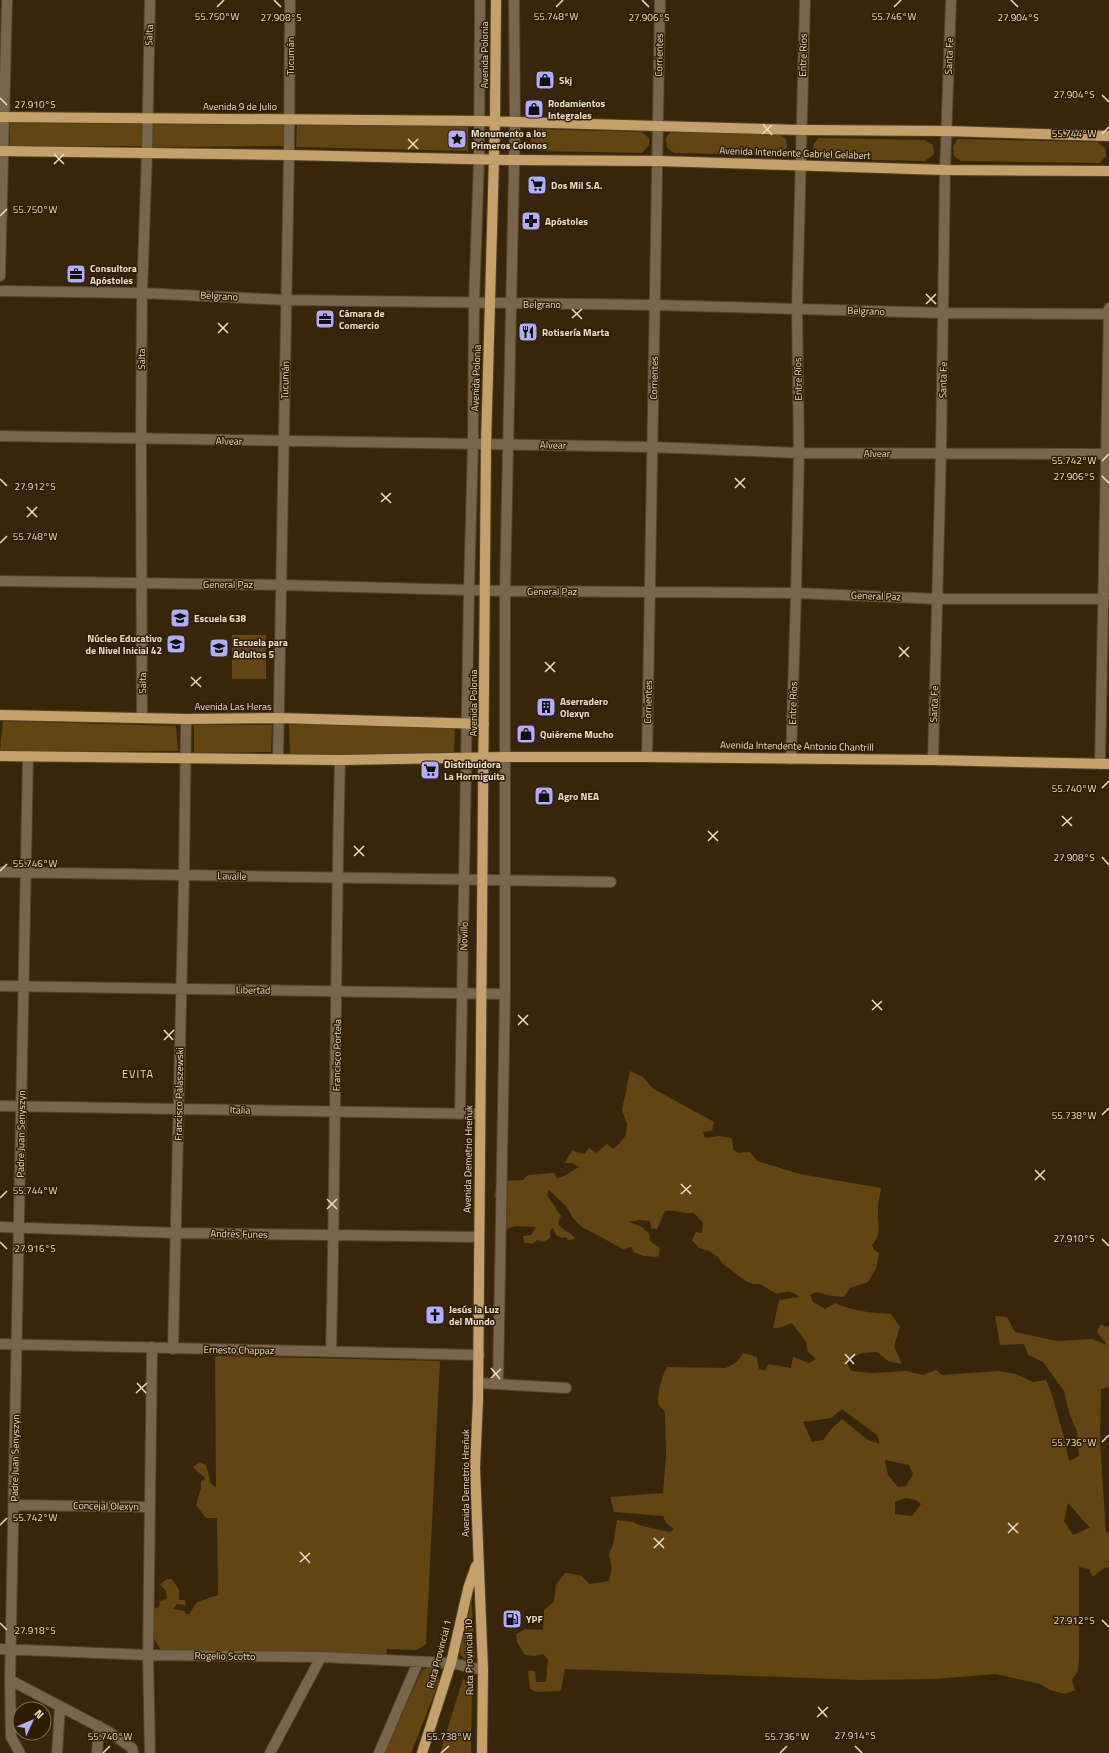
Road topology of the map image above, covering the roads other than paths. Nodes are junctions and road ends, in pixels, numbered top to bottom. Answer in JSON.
{"nodes":[{"id":1,"x":7,"y":0,"type":"edge"},
{"id":2,"x":150,"y":0,"type":"edge"},
{"id":3,"x":290,"y":0,"type":"edge"},
{"id":4,"x":480,"y":0,"type":"edge"},
{"id":5,"x":496,"y":0,"type":"edge"},
{"id":6,"x":514,"y":0,"type":"edge"},
{"id":7,"x":660,"y":0,"type":"edge"},
{"id":8,"x":804,"y":0,"type":"edge"},
{"id":9,"x":951,"y":0,"type":"edge"},
{"id":10,"x":2,"y":117,"type":"edge"},
{"id":11,"x":147,"y":119,"type":"junction"},
{"id":12,"x":290,"y":119,"type":"junction"},
{"id":13,"x":480,"y":121,"type":"junction"},
{"id":14,"x":495,"y":122,"type":"junction"},
{"id":15,"x":516,"y":123,"type":"junction"},
{"id":16,"x":658,"y":126,"type":"junction"},
{"id":17,"x":802,"y":130,"type":"junction"},
{"id":18,"x":946,"y":131,"type":"junction"},
{"id":19,"x":1109,"y":136,"type":"edge"},
{"id":20,"x":2,"y":151,"type":"edge"},
{"id":21,"x":147,"y":154,"type":"junction"},
{"id":22,"x":289,"y":155,"type":"junction"},
{"id":23,"x":479,"y":159,"type":"junction"},
{"id":24,"x":493,"y":160,"type":"junction"},
{"id":25,"x":515,"y":160,"type":"junction"},
{"id":26,"x":658,"y":161,"type":"junction"},
{"id":27,"x":800,"y":166,"type":"junction"},
{"id":28,"x":945,"y":170,"type":"junction"},
{"id":29,"x":1109,"y":171,"type":"edge"},
{"id":30,"x":0,"y":276,"type":"edge"},
{"id":31,"x":0,"y":291,"type":"edge"},
{"id":32,"x":142,"y":293,"type":"junction"},
{"id":33,"x":286,"y":300,"type":"junction"},
{"id":34,"x":474,"y":303,"type":"junction"},
{"id":35,"x":491,"y":304,"type":"junction"},
{"id":36,"x":512,"y":304,"type":"junction"},
{"id":37,"x":655,"y":305,"type":"junction"},
{"id":38,"x":797,"y":308,"type":"junction"},
{"id":39,"x":1109,"y":308,"type":"edge"},
{"id":40,"x":944,"y":313,"type":"junction"},
{"id":41,"x":1109,"y":314,"type":"edge"},
{"id":42,"x":1108,"y":434,"type":"edge"},
{"id":43,"x":0,"y":436,"type":"edge"},
{"id":44,"x":141,"y":440,"type":"junction"},
{"id":45,"x":284,"y":441,"type":"junction"},
{"id":46,"x":508,"y":444,"type":"junction"},
{"id":47,"x":473,"y":445,"type":"junction"},
{"id":48,"x":486,"y":445,"type":"junction"},
{"id":49,"x":652,"y":447,"type":"junction"},
{"id":50,"x":799,"y":453,"type":"junction"},
{"id":51,"x":941,"y":453,"type":"junction"},
{"id":52,"x":1106,"y":454,"type":"junction"},
{"id":53,"x":0,"y":581,"type":"edge"},
{"id":54,"x":143,"y":584,"type":"junction"},
{"id":55,"x":281,"y":585,"type":"junction"},
{"id":56,"x":469,"y":589,"type":"junction"},
{"id":57,"x":486,"y":590,"type":"junction"},
{"id":58,"x":505,"y":591,"type":"junction"},
{"id":59,"x":650,"y":592,"type":"junction"},
{"id":60,"x":796,"y":593,"type":"junction"},
{"id":61,"x":938,"y":599,"type":"junction"},
{"id":62,"x":1104,"y":599,"type":"junction"},
{"id":63,"x":0,"y":715,"type":"edge"},
{"id":64,"x":142,"y":718,"type":"junction"},
{"id":65,"x":278,"y":718,"type":"junction"},
{"id":66,"x":186,"y":719,"type":"junction"},
{"id":67,"x":467,"y":723,"type":"junction"},
{"id":68,"x":484,"y":724,"type":"junction"},
{"id":69,"x":0,"y":756,"type":"edge"},
{"id":70,"x":28,"y":756,"type":"junction"},
{"id":71,"x":485,"y":757,"type":"junction"},
{"id":72,"x":506,"y":757,"type":"junction"},
{"id":73,"x":647,"y":757,"type":"junction"},
{"id":74,"x":185,"y":758,"type":"junction"},
{"id":75,"x":466,"y":758,"type":"junction"},
{"id":76,"x":278,"y":759,"type":"junction"},
{"id":77,"x":791,"y":759,"type":"junction"},
{"id":78,"x":340,"y":760,"type":"junction"},
{"id":79,"x":933,"y":760,"type":"junction"},
{"id":80,"x":1105,"y":764,"type":"edge"},
{"id":81,"x":0,"y":872,"type":"edge"},
{"id":82,"x":25,"y":872,"type":"junction"},
{"id":83,"x":184,"y":875,"type":"junction"},
{"id":84,"x":337,"y":878,"type":"junction"},
{"id":85,"x":465,"y":880,"type":"junction"},
{"id":86,"x":484,"y":881,"type":"junction"},
{"id":87,"x":504,"y":881,"type":"junction"},
{"id":88,"x":611,"y":882,"type":"dead end"},
{"id":89,"x":0,"y":986,"type":"edge"},
{"id":90,"x":23,"y":986,"type":"junction"},
{"id":91,"x":181,"y":989,"type":"junction"},
{"id":92,"x":337,"y":991,"type":"junction"},
{"id":93,"x":463,"y":993,"type":"junction"},
{"id":94,"x":482,"y":993,"type":"junction"},
{"id":95,"x":505,"y":994,"type":"junction"},
{"id":96,"x":0,"y":1106,"type":"edge"},
{"id":97,"x":21,"y":1107,"type":"junction"},
{"id":98,"x":179,"y":1109,"type":"junction"},
{"id":99,"x":336,"y":1112,"type":"junction"},
{"id":100,"x":460,"y":1114,"type":"junction"},
{"id":101,"x":480,"y":1114,"type":"junction"},
{"id":102,"x":0,"y":1227,"type":"edge"},
{"id":103,"x":19,"y":1227,"type":"junction"},
{"id":104,"x":176,"y":1234,"type":"junction"},
{"id":105,"x":334,"y":1235,"type":"junction"},
{"id":106,"x":479,"y":1237,"type":"junction"},
{"id":107,"x":0,"y":1344,"type":"edge"},
{"id":108,"x":17,"y":1345,"type":"junction"},
{"id":109,"x":152,"y":1347,"type":"junction"},
{"id":110,"x":174,"y":1349,"type":"junction"},
{"id":111,"x":331,"y":1351,"type":"junction"},
{"id":112,"x":478,"y":1355,"type":"junction"},
{"id":113,"x":478,"y":1383,"type":"junction"},
{"id":114,"x":498,"y":1384,"type":"junction"},
{"id":115,"x":566,"y":1388,"type":"dead end"},
{"id":116,"x":14,"y":1505,"type":"junction"},
{"id":117,"x":150,"y":1507,"type":"junction"},
{"id":118,"x":478,"y":1560,"type":"junction"},
{"id":119,"x":0,"y":1649,"type":"edge"},
{"id":120,"x":11,"y":1650,"type":"junction"},
{"id":121,"x":148,"y":1655,"type":"junction"},
{"id":122,"x":321,"y":1657,"type":"junction"},
{"id":123,"x":418,"y":1662,"type":"junction"},
{"id":124,"x":451,"y":1663,"type":"junction"},
{"id":125,"x":482,"y":1670,"type":"junction"},
{"id":126,"x":10,"y":1680,"type":"junction"},
{"id":127,"x":60,"y":1706,"type":"junction"},
{"id":128,"x":99,"y":1726,"type":"junction"},
{"id":129,"x":153,"y":1752,"type":"edge"},
{"id":130,"x":20,"y":1753,"type":"edge"},
{"id":131,"x":58,"y":1753,"type":"edge"},
{"id":132,"x":97,"y":1753,"type":"edge"},
{"id":133,"x":133,"y":1753,"type":"edge"},
{"id":134,"x":270,"y":1753,"type":"edge"},
{"id":135,"x":379,"y":1753,"type":"edge"},
{"id":136,"x":422,"y":1753,"type":"edge"},
{"id":137,"x":482,"y":1753,"type":"edge"}],
"edges":[{"from":1,"to":10,"type":"street"},
{"from":2,"to":11,"type":"street","name":"Salta"},
{"from":3,"to":12,"type":"street","name":"Tucumán"},
{"from":4,"to":13,"type":"street","name":"Avenida Polonia"},
{"from":5,"to":14,"type":"main road","name":"Avenida Polonia"},
{"from":6,"to":15,"type":"street"},
{"from":7,"to":16,"type":"street","name":"Corrientes"},
{"from":8,"to":17,"type":"street","name":"Entre Ríos"},
{"from":9,"to":18,"type":"street","name":"Santa Fe"},
{"from":10,"to":11,"type":"main road","name":"Avenida 9 de Julio"},
{"from":10,"to":20,"type":"street"},
{"from":11,"to":12,"type":"main road","name":"Avenida 9 de Julio"},
{"from":11,"to":21,"type":"street","name":"Salta"},
{"from":12,"to":13,"type":"main road","name":"Avenida 9 de Julio"},
{"from":12,"to":22,"type":"street","name":"Tucumán"},
{"from":13,"to":14,"type":"main road"},
{"from":13,"to":23,"type":"street","name":"Avenida Polonia"},
{"from":14,"to":15,"type":"main road"},
{"from":14,"to":24,"type":"main road","name":"Avenida Polonia"},
{"from":15,"to":16,"type":"main road"},
{"from":15,"to":25,"type":"street"},
{"from":16,"to":17,"type":"main road"},
{"from":16,"to":26,"type":"street","name":"Corrientes"},
{"from":17,"to":18,"type":"main road"},
{"from":17,"to":27,"type":"street","name":"Entre Ríos"},
{"from":18,"to":19,"type":"main road"},
{"from":18,"to":28,"type":"street","name":"Santa Fe"},
{"from":20,"to":21,"type":"main road"},
{"from":20,"to":30,"type":"street"},
{"from":21,"to":22,"type":"main road"},
{"from":21,"to":32,"type":"street","name":"Salta"},
{"from":22,"to":23,"type":"main road"},
{"from":22,"to":33,"type":"street","name":"Tucumán"},
{"from":23,"to":24,"type":"main road","name":"Avenida Intendente Gabriel Gelabert"},
{"from":23,"to":34,"type":"street","name":"Avenida Polonia"},
{"from":24,"to":25,"type":"main road","name":"Avenida Intendente Gabriel Gelabert"},
{"from":24,"to":35,"type":"main road","name":"Avenida Polonia"},
{"from":25,"to":26,"type":"main road","name":"Avenida Intendente Gabriel Gelabert"},
{"from":25,"to":36,"type":"street"},
{"from":26,"to":27,"type":"main road","name":"Avenida Intendente Gabriel Gelabert"},
{"from":26,"to":37,"type":"street","name":"Corrientes"},
{"from":27,"to":28,"type":"main road","name":"Avenida Intendente Gabriel Gelabert"},
{"from":27,"to":38,"type":"street","name":"Entre Ríos"},
{"from":28,"to":29,"type":"main road","name":"Avenida Intendente Gabriel Gelabert"},
{"from":28,"to":40,"type":"street","name":"Santa Fe"},
{"from":31,"to":32,"type":"street","name":"Belgrano"},
{"from":32,"to":33,"type":"street","name":"Belgrano"},
{"from":32,"to":44,"type":"street","name":"Salta"},
{"from":33,"to":34,"type":"street","name":"Belgrano"},
{"from":33,"to":45,"type":"street","name":"Tucumán"},
{"from":34,"to":35,"type":"street","name":"Belgrano"},
{"from":34,"to":47,"type":"street","name":"Avenida Polonia"},
{"from":35,"to":36,"type":"street","name":"Belgrano"},
{"from":35,"to":48,"type":"main road","name":"Avenida Polonia"},
{"from":36,"to":37,"type":"street","name":"Belgrano"},
{"from":36,"to":46,"type":"street"},
{"from":37,"to":38,"type":"street","name":"Belgrano"},
{"from":37,"to":49,"type":"street","name":"Corrientes"},
{"from":38,"to":40,"type":"street","name":"Belgrano"},
{"from":38,"to":50,"type":"street","name":"Entre Ríos"},
{"from":39,"to":41,"type":"street"},
{"from":40,"to":41,"type":"street","name":"Belgrano"},
{"from":40,"to":51,"type":"street","name":"Santa Fe"},
{"from":41,"to":42,"type":"street"},
{"from":42,"to":52,"type":"street"},
{"from":43,"to":44,"type":"street","name":"Alvear"},
{"from":44,"to":45,"type":"street","name":"Alvear"},
{"from":44,"to":54,"type":"street","name":"Salta"},
{"from":45,"to":47,"type":"street","name":"Alvear"},
{"from":45,"to":55,"type":"street","name":"Tucumán"},
{"from":46,"to":48,"type":"street","name":"Alvear"},
{"from":46,"to":49,"type":"street","name":"Alvear"},
{"from":46,"to":58,"type":"street"},
{"from":47,"to":48,"type":"street","name":"Alvear"},
{"from":47,"to":56,"type":"street","name":"Avenida Polonia"},
{"from":48,"to":57,"type":"main road","name":"Avenida Polonia"},
{"from":49,"to":50,"type":"street","name":"Alvear"},
{"from":49,"to":59,"type":"street","name":"Corrientes"},
{"from":50,"to":51,"type":"street","name":"Alvear"},
{"from":50,"to":60,"type":"street","name":"Entre Ríos"},
{"from":51,"to":52,"type":"street","name":"Alvear"},
{"from":51,"to":61,"type":"street","name":"Santa Fe"},
{"from":52,"to":62,"type":"street"},
{"from":53,"to":54,"type":"street","name":"General Paz"},
{"from":54,"to":55,"type":"street","name":"General Paz"},
{"from":54,"to":64,"type":"street","name":"Salta"},
{"from":55,"to":56,"type":"street","name":"General Paz"},
{"from":55,"to":65,"type":"street","name":"Tucumán"},
{"from":56,"to":57,"type":"street","name":"General Paz"},
{"from":56,"to":67,"type":"street","name":"Avenida Polonia"},
{"from":57,"to":58,"type":"street","name":"General Paz"},
{"from":57,"to":68,"type":"main road","name":"Avenida Polonia"},
{"from":58,"to":59,"type":"street","name":"General Paz"},
{"from":58,"to":72,"type":"street"},
{"from":59,"to":60,"type":"street","name":"General Paz"},
{"from":59,"to":73,"type":"street","name":"Corrientes"},
{"from":60,"to":61,"type":"street","name":"General Paz"},
{"from":60,"to":77,"type":"street","name":"Entre Ríos"},
{"from":61,"to":62,"type":"street","name":"General Paz"},
{"from":61,"to":79,"type":"street","name":"Santa Fe"},
{"from":62,"to":80,"type":"street"},
{"from":63,"to":64,"type":"main road","name":"Avenida Las Heras"},
{"from":64,"to":66,"type":"main road","name":"Avenida Las Heras"},
{"from":65,"to":66,"type":"main road","name":"Avenida Las Heras"},
{"from":65,"to":67,"type":"main road","name":"Avenida Las Heras"},
{"from":65,"to":76,"type":"street","name":"Tucumán"},
{"from":66,"to":74,"type":"street","name":"Francisco Palaszewski"},
{"from":67,"to":68,"type":"main road","name":"Avenida Las Heras"},
{"from":67,"to":75,"type":"street","name":"Avenida Polonia"},
{"from":68,"to":71,"type":"main road","name":"Avenida Polonia"},
{"from":69,"to":70,"type":"main road"},
{"from":70,"to":74,"type":"main road"},
{"from":70,"to":82,"type":"street","name":"Padre Juan Senyszyn"},
{"from":71,"to":72,"type":"main road","name":"Avenida Intendente Antonio Chantrill"},
{"from":71,"to":75,"type":"main road","name":"Avenida Intendente Antonio Chantrill"},
{"from":71,"to":86,"type":"main road","name":"Avenida Demetrio Hreñuk"},
{"from":72,"to":73,"type":"main road","name":"Avenida Intendente Antonio Chantrill"},
{"from":72,"to":87,"type":"street"},
{"from":73,"to":77,"type":"main road","name":"Avenida Intendente Antonio Chantrill"},
{"from":74,"to":76,"type":"main road"},
{"from":74,"to":83,"type":"street","name":"Francisco Palaszewski"},
{"from":75,"to":78,"type":"main road"},
{"from":75,"to":85,"type":"street","name":"Novillo"},
{"from":76,"to":78,"type":"main road"},
{"from":77,"to":79,"type":"main road","name":"Avenida Intendente Antonio Chantrill"},
{"from":78,"to":84,"type":"street","name":"Francisco Portela"},
{"from":79,"to":80,"type":"main road","name":"Avenida Intendente Antonio Chantrill"},
{"from":81,"to":82,"type":"street","name":"Lavalle"},
{"from":82,"to":83,"type":"street","name":"Lavalle"},
{"from":82,"to":90,"type":"street","name":"Padre Juan Senyszyn"},
{"from":83,"to":84,"type":"street","name":"Lavalle"},
{"from":83,"to":91,"type":"street","name":"Francisco Palaszewski"},
{"from":84,"to":85,"type":"street","name":"Lavalle"},
{"from":84,"to":92,"type":"street","name":"Francisco Portela"},
{"from":85,"to":86,"type":"street","name":"Lavalle"},
{"from":85,"to":93,"type":"street","name":"Novillo"},
{"from":86,"to":87,"type":"street","name":"Lavalle"},
{"from":86,"to":94,"type":"main road","name":"Avenida Demetrio Hreñuk"},
{"from":87,"to":88,"type":"street","name":"Lavalle"},
{"from":87,"to":95,"type":"street"},
{"from":89,"to":90,"type":"street","name":"Libertad"},
{"from":90,"to":91,"type":"street","name":"Libertad"},
{"from":90,"to":97,"type":"street","name":"Padre Juan Senyszyn"},
{"from":91,"to":92,"type":"street","name":"Libertad"},
{"from":91,"to":98,"type":"street","name":"Francisco Palaszewski"},
{"from":92,"to":93,"type":"street","name":"Libertad"},
{"from":92,"to":99,"type":"street","name":"Francisco Portela"},
{"from":93,"to":94,"type":"street","name":"Libertad"},
{"from":93,"to":100,"type":"street","name":"Novillo"},
{"from":94,"to":95,"type":"street","name":"Libertad"},
{"from":94,"to":101,"type":"main road","name":"Avenida Demetrio Hreñuk"},
{"from":95,"to":114,"type":"street"},
{"from":96,"to":97,"type":"street","name":"Italia"},
{"from":97,"to":98,"type":"street","name":"Italia"},
{"from":97,"to":103,"type":"street","name":"Padre Juan Senyszyn"},
{"from":98,"to":99,"type":"street","name":"Italia"},
{"from":98,"to":104,"type":"street","name":"Francisco Palaszewski"},
{"from":99,"to":100,"type":"street","name":"Italia"},
{"from":99,"to":105,"type":"street","name":"Francisco Portela"},
{"from":100,"to":101,"type":"street","name":"Italia"},
{"from":101,"to":106,"type":"main road","name":"Avenida Demetrio Hreñuk"},
{"from":102,"to":103,"type":"street","name":"Andrés Funes"},
{"from":103,"to":104,"type":"street","name":"Andrés Funes"},
{"from":103,"to":108,"type":"street","name":"Padre Juan Senyszyn"},
{"from":104,"to":105,"type":"street","name":"Andrés Funes"},
{"from":104,"to":110,"type":"street","name":"Francisco Palaszewski"},
{"from":105,"to":106,"type":"street","name":"Andrés Funes"},
{"from":105,"to":111,"type":"street","name":"Francisco Portela"},
{"from":106,"to":112,"type":"main road","name":"Avenida Demetrio Hreñuk"},
{"from":107,"to":108,"type":"street","name":"Ernesto Chappaz"},
{"from":108,"to":109,"type":"street","name":"Ernesto Chappaz"},
{"from":108,"to":116,"type":"street","name":"Padre Juan Senyszyn"},
{"from":109,"to":110,"type":"street","name":"Ernesto Chappaz"},
{"from":109,"to":117,"type":"street"},
{"from":110,"to":111,"type":"street","name":"Ernesto Chappaz"},
{"from":111,"to":112,"type":"street","name":"Ernesto Chappaz"},
{"from":112,"to":113,"type":"main road","name":"Avenida Demetrio Hreñuk"},
{"from":113,"to":114,"type":"street"},
{"from":113,"to":118,"type":"main road","name":"Avenida Demetrio Hreñuk"},
{"from":114,"to":115,"type":"street"},
{"from":116,"to":117,"type":"street","name":"Concejal Olexyn"},
{"from":116,"to":120,"type":"street","name":"Padre Juan Senyszyn"},
{"from":117,"to":121,"type":"street"},
{"from":118,"to":124,"type":"main road","name":"Ruta Provincial 1"},
{"from":118,"to":125,"type":"main road","name":"Ruta Provincial 10"},
{"from":119,"to":120,"type":"street","name":"Rogelio Scotto"},
{"from":120,"to":121,"type":"street","name":"Rogelio Scotto"},
{"from":120,"to":126,"type":"street","name":"Padre Juan Senyszyn"},
{"from":121,"to":122,"type":"street","name":"Rogelio Scotto"},
{"from":121,"to":129,"type":"street"},
{"from":122,"to":123,"type":"street","name":"Rogelio Scotto"},
{"from":122,"to":134,"type":"street"},
{"from":123,"to":124,"type":"street","name":"Rogelio Scotto"},
{"from":123,"to":135,"type":"street"},
{"from":124,"to":125,"type":"street","name":"Rogelio Scotto"},
{"from":124,"to":136,"type":"main road","name":"Ruta Provincial 1"},
{"from":125,"to":137,"type":"main road","name":"Ruta Provincial 10"},
{"from":126,"to":127,"type":"street"},
{"from":126,"to":130,"type":"street","name":"Padre Juan Senyszyn"},
{"from":127,"to":128,"type":"street"},
{"from":127,"to":131,"type":"street"},
{"from":128,"to":132,"type":"street"},
{"from":128,"to":133,"type":"street"}]}
